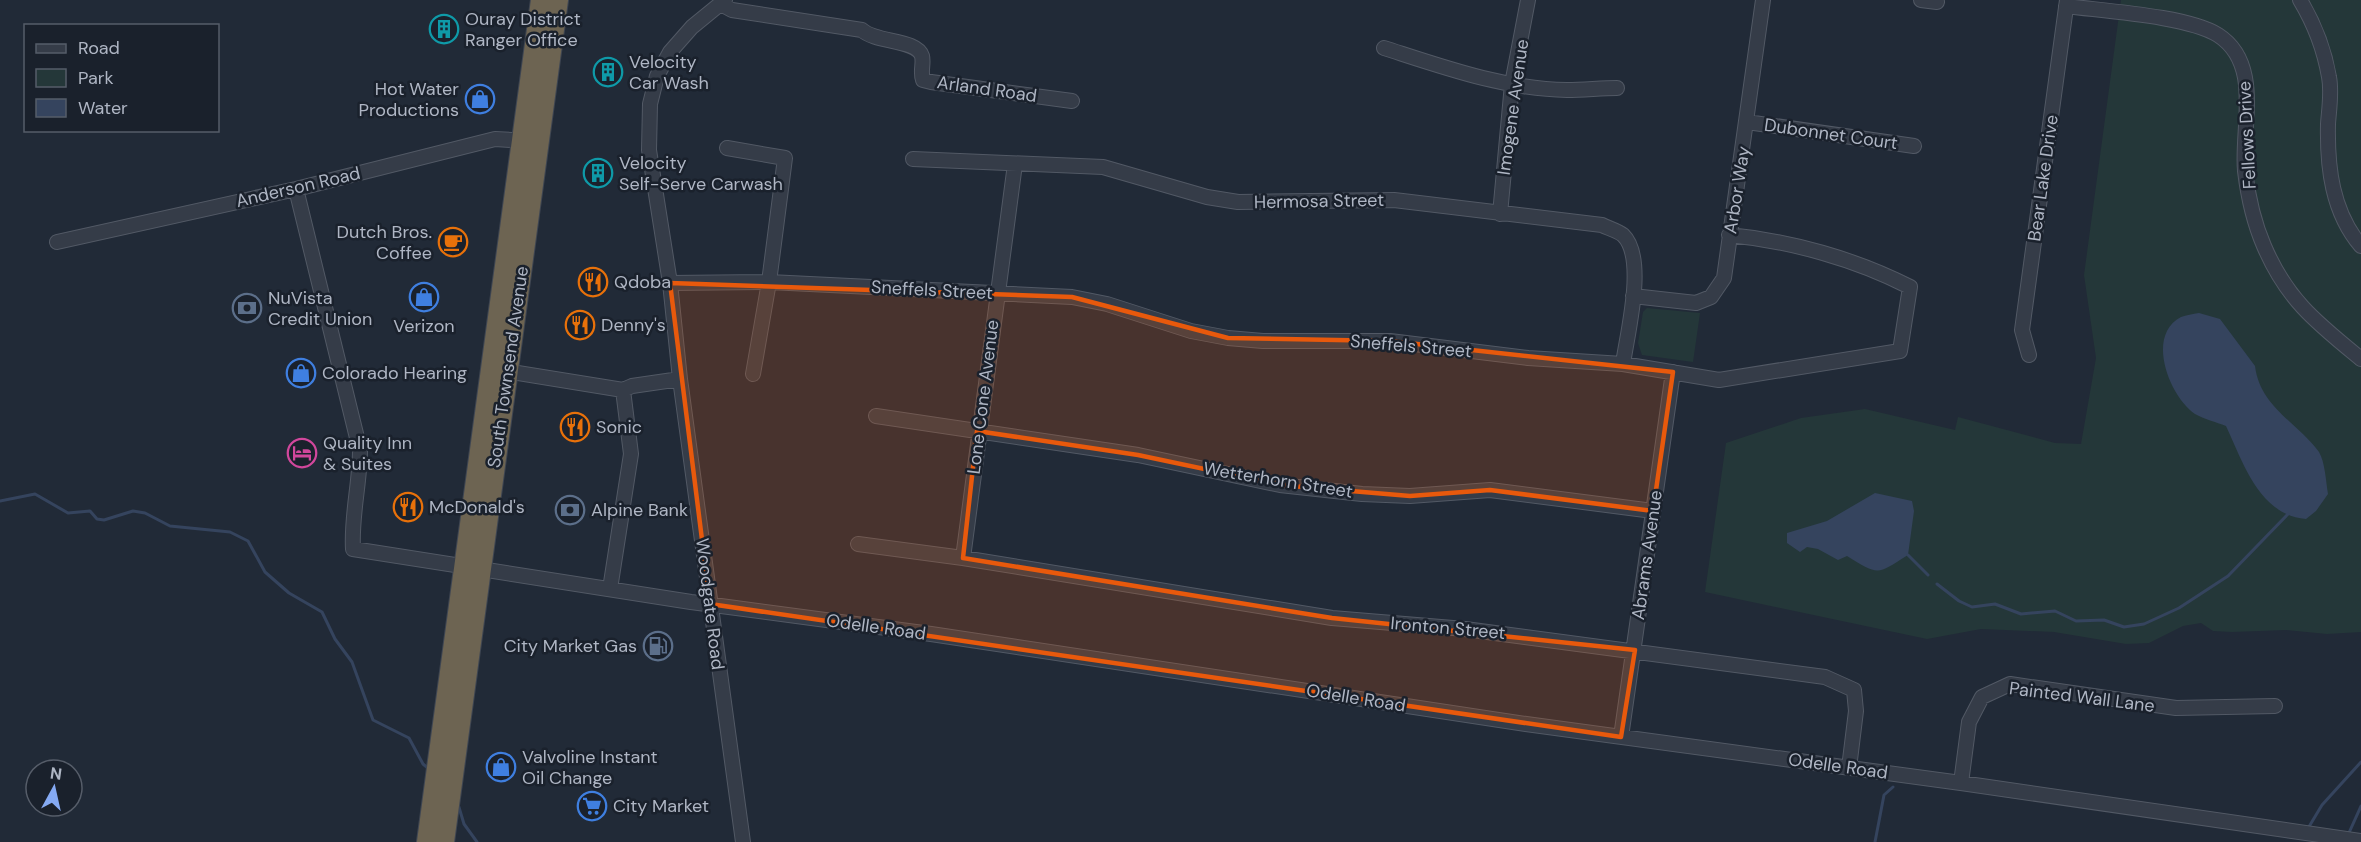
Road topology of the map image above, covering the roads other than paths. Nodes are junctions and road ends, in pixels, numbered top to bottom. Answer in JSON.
{"nodes":[{"id":1,"x":541,"y":0,"type":"edge"},
{"id":2,"x":558,"y":0,"type":"edge"},
{"id":3,"x":1528,"y":0,"type":"edge"},
{"id":4,"x":1763,"y":0,"type":"edge"},
{"id":5,"x":1921,"y":0,"type":"edge"},
{"id":6,"x":2300,"y":0,"type":"edge"},
{"id":7,"x":723,"y":2,"type":"edge"},
{"id":8,"x":1937,"y":2,"type":"dead end"},
{"id":9,"x":2067,"y":3,"type":"edge"},
{"id":10,"x":1384,"y":48,"type":"dead end"},
{"id":11,"x":1512,"y":84,"type":"junction"},
{"id":12,"x":1617,"y":88,"type":"dead end"},
{"id":13,"x":1072,"y":101,"type":"dead end"},
{"id":14,"x":1747,"y":122,"type":"junction"},
{"id":15,"x":530,"y":141,"type":"junction"},
{"id":16,"x":1914,"y":146,"type":"dead end"},
{"id":17,"x":727,"y":148,"type":"dead end"},
{"id":18,"x":913,"y":159,"type":"dead end"},
{"id":19,"x":1015,"y":164,"type":"junction"},
{"id":20,"x":296,"y":189,"type":"junction"},
{"id":21,"x":1500,"y":214,"type":"junction"},
{"id":22,"x":1730,"y":235,"type":"junction"},
{"id":23,"x":57,"y":242,"type":"dead end"},
{"id":24,"x":2361,"y":246,"type":"edge"},
{"id":25,"x":769,"y":282,"type":"junction"},
{"id":26,"x":670,"y":283,"type":"junction"},
{"id":27,"x":996,"y":294,"type":"junction"},
{"id":28,"x":1633,"y":296,"type":"junction"},
{"id":29,"x":2029,"y":355,"type":"dead end"},
{"id":30,"x":2361,"y":359,"type":"edge"},
{"id":31,"x":1623,"y":363,"type":"junction"},
{"id":32,"x":500,"y":370,"type":"junction"},
{"id":33,"x":1673,"y":372,"type":"junction"},
{"id":34,"x":753,"y":374,"type":"dead end"},
{"id":35,"x":680,"y":379,"type":"junction"},
{"id":36,"x":623,"y":390,"type":"junction"},
{"id":37,"x":876,"y":416,"type":"dead end"},
{"id":38,"x":978,"y":431,"type":"junction"},
{"id":39,"x":1653,"y":511,"type":"junction"},
{"id":40,"x":858,"y":544,"type":"dead end"},
{"id":41,"x":963,"y":558,"type":"junction"},
{"id":42,"x":473,"y":567,"type":"junction"},
{"id":43,"x":610,"y":589,"type":"junction"},
{"id":44,"x":710,"y":604,"type":"junction"},
{"id":45,"x":1635,"y":650,"type":"junction"},
{"id":46,"x":2275,"y":706,"type":"dead end"},
{"id":47,"x":1621,"y":737,"type":"junction"},
{"id":48,"x":1849,"y":768,"type":"junction"},
{"id":49,"x":1961,"y":783,"type":"junction"},
{"id":50,"x":445,"y":835,"type":"edge"},
{"id":51,"x":2352,"y":840,"type":"edge"},
{"id":52,"x":427,"y":842,"type":"edge"},
{"id":53,"x":742,"y":842,"type":"edge"}],
"edges":[{"from":1,"to":15,"type":"highway","name":"South Townsend Avenue"},
{"from":2,"to":15,"type":"highway","name":"South Townsend Avenue"},
{"from":3,"to":11,"type":"street","name":"Imogene Avenue"},
{"from":4,"to":14,"type":"street","name":"Arbor Way"},
{"from":5,"to":8,"type":"street"},
{"from":6,"to":24,"type":"street"},
{"from":7,"to":13,"type":"street","name":"Arland Road"},
{"from":7,"to":26,"type":"street","name":"Woodgate Road"},
{"from":9,"to":29,"type":"street","name":"Bear Lake Drive"},
{"from":9,"to":30,"type":"street","name":"Fellows Drive"},
{"from":10,"to":11,"type":"street"},
{"from":11,"to":12,"type":"street"},
{"from":11,"to":21,"type":"street","name":"Imogene Avenue"},
{"from":14,"to":16,"type":"street","name":"Dubonnet Court"},
{"from":14,"to":22,"type":"street","name":"Arbor Way"},
{"from":15,"to":20,"type":"street","name":"Anderson Road"},
{"from":15,"to":32,"type":"highway","name":"South Townsend Avenue"},
{"from":17,"to":25,"type":"street"},
{"from":18,"to":19,"type":"street","name":"Hermosa Street"},
{"from":19,"to":21,"type":"street","name":"Hermosa Street"},
{"from":19,"to":27,"type":"street","name":"Lone Cone Avenue"},
{"from":20,"to":23,"type":"street","name":"Anderson Road"},
{"from":20,"to":42,"type":"street","name":"Odelle Road"},
{"from":21,"to":28,"type":"street","name":"Hermosa Street"},
{"from":22,"to":28,"type":"street","name":"Arbor Way"},
{"from":22,"to":33,"type":"street","name":"Sneffels Street"},
{"from":25,"to":26,"type":"street","name":"Sneffels Street"},
{"from":25,"to":27,"type":"street","name":"Sneffels Street"},
{"from":25,"to":34,"type":"street"},
{"from":26,"to":35,"type":"street","name":"Woodgate Road"},
{"from":27,"to":31,"type":"street","name":"Sneffels Street"},
{"from":27,"to":38,"type":"street","name":"Lone Cone Avenue"},
{"from":28,"to":31,"type":"street"},
{"from":31,"to":33,"type":"street","name":"Sneffels Street"},
{"from":32,"to":36,"type":"street"},
{"from":32,"to":42,"type":"highway","name":"South Townsend Avenue"},
{"from":33,"to":39,"type":"street","name":"Abrams Avenue"},
{"from":35,"to":36,"type":"street"},
{"from":35,"to":44,"type":"street","name":"Woodgate Road"},
{"from":36,"to":43,"type":"street"},
{"from":37,"to":38,"type":"street","name":"Wetterhorn Street"},
{"from":38,"to":39,"type":"street","name":"Wetterhorn Street"},
{"from":38,"to":41,"type":"street","name":"Lone Cone Avenue"},
{"from":39,"to":45,"type":"street","name":"Abrams Avenue"},
{"from":40,"to":41,"type":"street","name":"Ironton Street"},
{"from":41,"to":45,"type":"street","name":"Ironton Street"},
{"from":42,"to":43,"type":"street","name":"Odelle Road"},
{"from":42,"to":50,"type":"highway","name":"South Townsend Avenue"},
{"from":42,"to":52,"type":"highway","name":"South Townsend Avenue"},
{"from":43,"to":44,"type":"street","name":"Odelle Road"},
{"from":44,"to":47,"type":"street","name":"Odelle Road"},
{"from":44,"to":53,"type":"street","name":"Woodgate Road"},
{"from":45,"to":47,"type":"street","name":"Abrams Avenue"},
{"from":45,"to":48,"type":"street","name":"Ironton Street"},
{"from":46,"to":49,"type":"street","name":"Painted Wall Lane"},
{"from":47,"to":48,"type":"street","name":"Odelle Road"},
{"from":48,"to":49,"type":"street","name":"Odelle Road"},
{"from":49,"to":51,"type":"street","name":"Odelle Road"}]}
